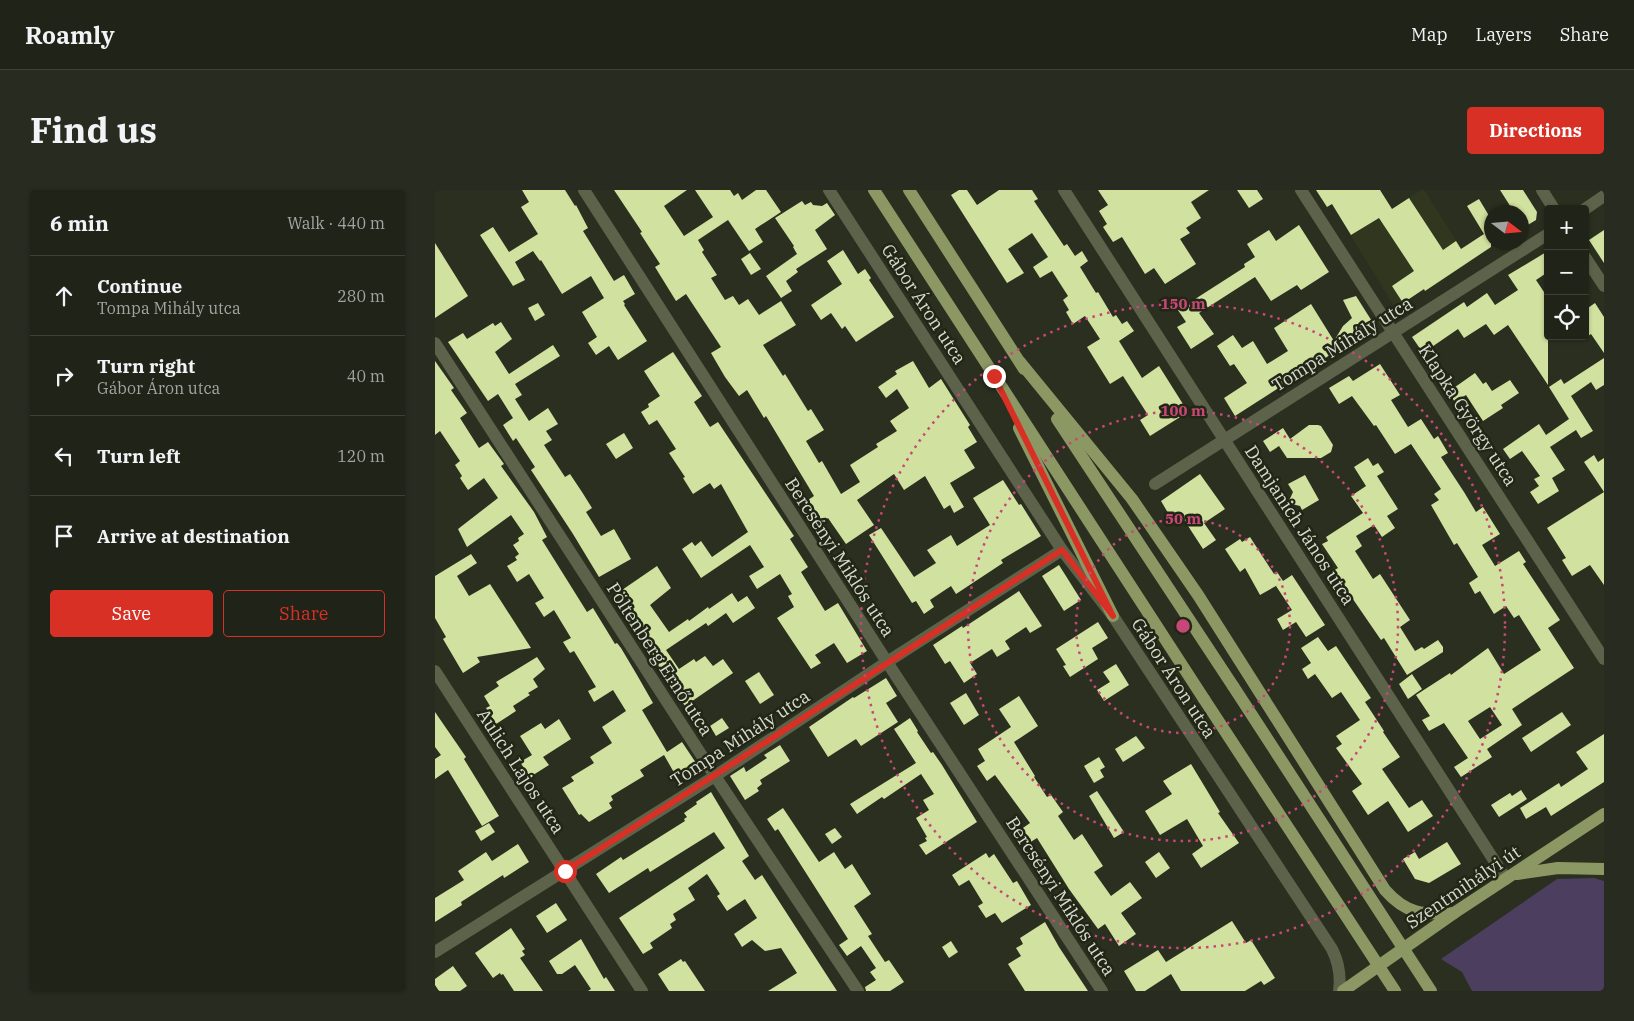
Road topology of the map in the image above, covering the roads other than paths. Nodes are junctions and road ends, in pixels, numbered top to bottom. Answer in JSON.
{"nodes":[{"id":1,"x":584,"y":190,"type":"edge"},
{"id":2,"x":829,"y":190,"type":"edge"},
{"id":3,"x":874,"y":190,"type":"edge"},
{"id":4,"x":909,"y":190,"type":"edge"},
{"id":5,"x":1064,"y":190,"type":"edge"},
{"id":6,"x":1301,"y":190,"type":"edge"},
{"id":7,"x":1542,"y":190,"type":"edge"},
{"id":8,"x":1604,"y":196,"type":"edge"},
{"id":9,"x":1552,"y":205,"type":"edge"},
{"id":10,"x":1589,"y":206,"type":"edge"},
{"id":11,"x":1544,"y":237,"type":"edge"},
{"id":12,"x":1589,"y":263,"type":"edge"},
{"id":13,"x":1604,"y":286,"type":"edge"},
{"id":14,"x":1394,"y":332,"type":"junction"},
{"id":15,"x":435,"y":344,"type":"edge"},
{"id":16,"x":1020,"y":362,"type":"junction"},
{"id":17,"x":994,"y":376,"type":"junction"},
{"id":18,"x":1225,"y":439,"type":"junction"},
{"id":19,"x":1155,"y":484,"type":"dead end"},
{"id":20,"x":1062,"y":550,"type":"junction"},
{"id":21,"x":1113,"y":616,"type":"junction"},
{"id":22,"x":1604,"y":659,"type":"edge"},
{"id":23,"x":887,"y":662,"type":"junction"},
{"id":24,"x":435,"y":671,"type":"edge"},
{"id":25,"x":715,"y":776,"type":"junction"},
{"id":26,"x":1604,"y":814,"type":"edge"},
{"id":27,"x":1604,"y":869,"type":"edge"},
{"id":28,"x":565,"y":871,"type":"junction"},
{"id":29,"x":1509,"y":877,"type":"junction"},
{"id":30,"x":1454,"y":913,"type":"junction"},
{"id":31,"x":435,"y":952,"type":"edge"},
{"id":32,"x":642,"y":991,"type":"edge"},
{"id":33,"x":857,"y":991,"type":"edge"},
{"id":34,"x":1102,"y":991,"type":"edge"},
{"id":35,"x":1339,"y":991,"type":"edge"},
{"id":36,"x":1343,"y":991,"type":"edge"},
{"id":37,"x":1395,"y":991,"type":"edge"},
{"id":38,"x":1431,"y":991,"type":"edge"}],
"edges":[{"from":1,"to":23,"type":"street","name":"Bercsényi Miklós utca"},
{"from":2,"to":20,"type":"street","name":"Gábor Áron utca"},
{"from":3,"to":17,"type":"main road"},
{"from":4,"to":16,"type":"main road"},
{"from":5,"to":18,"type":"street","name":"Damjanich János utca"},
{"from":6,"to":14,"type":"street","name":"Klapka György utca"},
{"from":7,"to":9,"type":"street"},
{"from":8,"to":10,"type":"street"},
{"from":11,"to":14,"type":"street","name":"Tompa Mihály utca"},
{"from":12,"to":13,"type":"street"},
{"from":14,"to":18,"type":"street","name":"Tompa Mihály utca"},
{"from":14,"to":22,"type":"street","name":"Klapka György utca"},
{"from":15,"to":25,"type":"street","name":"Pöltenberg Ernő utca"},
{"from":16,"to":30,"type":"main road"},
{"from":16,"to":38,"type":"main road","bridge":true},
{"from":17,"to":21,"type":"main road"},
{"from":17,"to":37,"type":"main road","bridge":true},
{"from":18,"to":19,"type":"street","name":"Tompa Mihály utca"},
{"from":18,"to":29,"type":"street","name":"Damjanich János utca"},
{"from":20,"to":21,"type":"street","name":"Gábor Áron utca"},
{"from":20,"to":23,"type":"street","name":"Tompa Mihály utca"},
{"from":21,"to":35,"type":"street","name":"Gábor Áron utca"},
{"from":23,"to":25,"type":"street","name":"Tompa Mihály utca"},
{"from":23,"to":34,"type":"street","name":"Bercsényi Miklós utca"},
{"from":24,"to":28,"type":"street","name":"Aulich Lajos utca"},
{"from":25,"to":28,"type":"street","name":"Tompa Mihály utca"},
{"from":25,"to":33,"type":"street","name":"Pöltenberg Ernő utca"},
{"from":26,"to":29,"type":"main road","name":"Szentmihályi út"},
{"from":27,"to":29,"type":"main road"},
{"from":28,"to":31,"type":"street","name":"Tompa Mihály utca"},
{"from":28,"to":32,"type":"street","name":"Aulich Lajos utca"},
{"from":29,"to":30,"type":"main road","name":"Szentmihályi út"},
{"from":30,"to":36,"type":"main road","name":"Szentmihályi út"}]}
